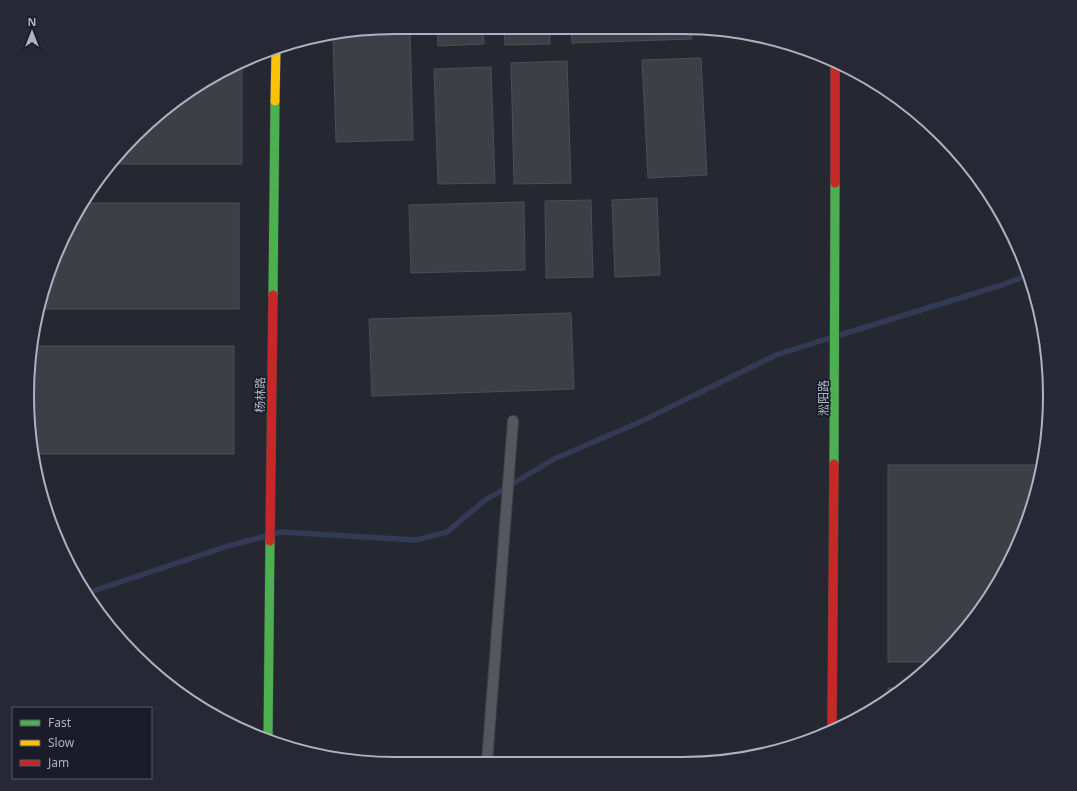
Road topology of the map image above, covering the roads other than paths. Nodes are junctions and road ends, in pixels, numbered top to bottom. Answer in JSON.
{"nodes":[{"id":1,"x":276,"y":54,"type":"edge"},
{"id":2,"x":835,"y":68,"type":"edge"},
{"id":3,"x":513,"y":421,"type":"dead end"},
{"id":4,"x":832,"y":724,"type":"edge"},
{"id":5,"x":268,"y":734,"type":"edge"},
{"id":6,"x":487,"y":757,"type":"edge"}],
"edges":[{"from":1,"to":5,"type":"street","name":"杨林路"},
{"from":2,"to":4,"type":"street","name":"淞阳路"},
{"from":3,"to":6,"type":"lane"}]}
